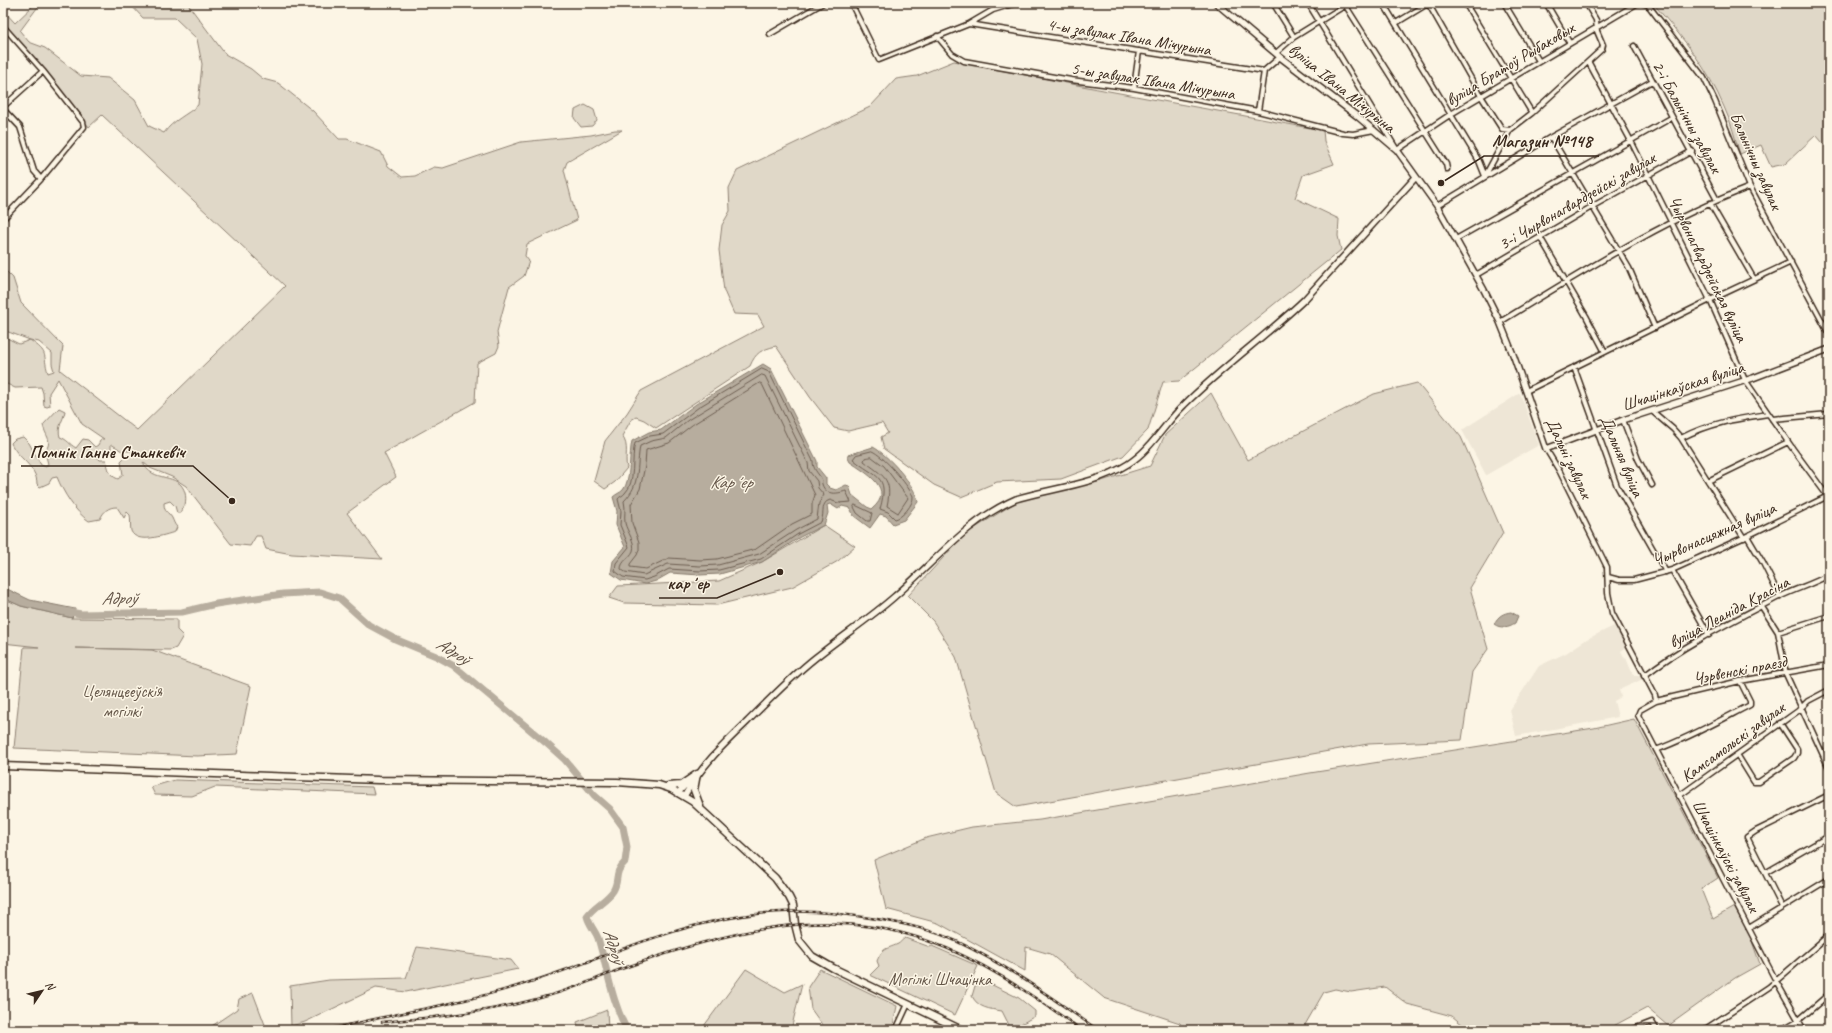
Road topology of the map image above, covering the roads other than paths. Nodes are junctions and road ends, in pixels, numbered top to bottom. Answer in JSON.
{"nodes":[{"id":1,"x":824,"y":3,"type":"edge"},
{"id":2,"x":851,"y":3,"type":"edge"},
{"id":3,"x":1016,"y":3,"type":"edge"},
{"id":4,"x":1216,"y":3,"type":"edge"},
{"id":5,"x":1273,"y":3,"type":"edge"},
{"id":6,"x":1308,"y":3,"type":"edge"},
{"id":7,"x":1383,"y":3,"type":"edge"},
{"id":8,"x":1428,"y":3,"type":"edge"},
{"id":9,"x":1465,"y":3,"type":"edge"},
{"id":10,"x":1504,"y":3,"type":"edge"},
{"id":11,"x":1546,"y":3,"type":"edge"},
{"id":12,"x":1586,"y":3,"type":"edge"},
{"id":13,"x":1625,"y":3,"type":"edge"},
{"id":14,"x":1638,"y":3,"type":"edge"},
{"id":15,"x":1642,"y":3,"type":"edge"},
{"id":16,"x":1346,"y":4,"type":"edge"},
{"id":17,"x":1628,"y":8,"type":"junction"},
{"id":18,"x":978,"y":18,"type":"junction"},
{"id":19,"x":1319,"y":21,"type":"junction"},
{"id":20,"x":1396,"y":23,"type":"junction"},
{"id":21,"x":969,"y":24,"type":"junction"},
{"id":22,"x":3,"y":26,"type":"edge"},
{"id":23,"x":979,"y":26,"type":"junction"},
{"id":24,"x":1598,"y":26,"type":"junction"},
{"id":25,"x":770,"y":34,"type":"dead end"},
{"id":26,"x":937,"y":36,"type":"junction"},
{"id":27,"x":1294,"y":37,"type":"junction"},
{"id":28,"x":1570,"y":42,"type":"junction"},
{"id":29,"x":1634,"y":46,"type":"dead end"},
{"id":30,"x":1139,"y":51,"type":"junction"},
{"id":31,"x":1278,"y":55,"type":"junction"},
{"id":32,"x":1539,"y":61,"type":"junction"},
{"id":33,"x":1589,"y":62,"type":"junction"},
{"id":34,"x":43,"y":71,"type":"junction"},
{"id":35,"x":1264,"y":71,"type":"junction"},
{"id":36,"x":1511,"y":79,"type":"junction"},
{"id":37,"x":1652,"y":81,"type":"junction"},
{"id":38,"x":1134,"y":88,"type":"junction"},
{"id":39,"x":1481,"y":96,"type":"junction"},
{"id":40,"x":1611,"y":104,"type":"junction"},
{"id":41,"x":3,"y":108,"type":"edge"},
{"id":42,"x":1258,"y":111,"type":"junction"},
{"id":43,"x":1532,"y":113,"type":"junction"},
{"id":44,"x":1451,"y":114,"type":"junction"},
{"id":45,"x":1671,"y":118,"type":"junction"},
{"id":46,"x":1374,"y":130,"type":"junction"},
{"id":47,"x":1426,"y":130,"type":"junction"},
{"id":48,"x":1510,"y":130,"type":"junction"},
{"id":49,"x":1551,"y":137,"type":"junction"},
{"id":50,"x":1631,"y":141,"type":"junction"},
{"id":51,"x":1397,"y":150,"type":"junction"},
{"id":52,"x":1692,"y":151,"type":"junction"},
{"id":53,"x":1447,"y":169,"type":"dead end"},
{"id":54,"x":1573,"y":173,"type":"junction"},
{"id":55,"x":1648,"y":175,"type":"junction"},
{"id":56,"x":1485,"y":176,"type":"junction"},
{"id":57,"x":1416,"y":177,"type":"junction"},
{"id":58,"x":41,"y":179,"type":"junction"},
{"id":59,"x":1750,"y":187,"type":"junction"},
{"id":60,"x":1717,"y":200,"type":"junction"},
{"id":61,"x":1710,"y":203,"type":"junction"},
{"id":62,"x":1438,"y":206,"type":"junction"},
{"id":63,"x":1593,"y":206,"type":"junction"},
{"id":64,"x":3,"y":219,"type":"edge"},
{"id":65,"x":1671,"y":222,"type":"junction"},
{"id":66,"x":1540,"y":237,"type":"junction"},
{"id":67,"x":1456,"y":239,"type":"junction"},
{"id":68,"x":1619,"y":250,"type":"junction"},
{"id":69,"x":1791,"y":262,"type":"junction"},
{"id":70,"x":1476,"y":275,"type":"junction"},
{"id":71,"x":1754,"y":279,"type":"junction"},
{"id":72,"x":1566,"y":282,"type":"junction"},
{"id":73,"x":1710,"y":300,"type":"junction"},
{"id":74,"x":1500,"y":322,"type":"junction"},
{"id":75,"x":1656,"y":328,"type":"junction"},
{"id":76,"x":1829,"y":334,"type":"edge"},
{"id":77,"x":1829,"y":349,"type":"edge"},
{"id":78,"x":1605,"y":352,"type":"junction"},
{"id":79,"x":1574,"y":367,"type":"junction"},
{"id":80,"x":1745,"y":380,"type":"junction"},
{"id":81,"x":1526,"y":391,"type":"junction"},
{"id":82,"x":1652,"y":411,"type":"junction"},
{"id":83,"x":1768,"y":414,"type":"junction"},
{"id":84,"x":1829,"y":414,"type":"edge"},
{"id":85,"x":1772,"y":419,"type":"junction"},
{"id":86,"x":1623,"y":420,"type":"junction"},
{"id":87,"x":1596,"y":431,"type":"junction"},
{"id":88,"x":1681,"y":438,"type":"junction"},
{"id":89,"x":1788,"y":442,"type":"junction"},
{"id":90,"x":1546,"y":449,"type":"junction"},
{"id":91,"x":1708,"y":481,"type":"junction"},
{"id":92,"x":1652,"y":485,"type":"dead end"},
{"id":93,"x":1828,"y":497,"type":"edge"},
{"id":94,"x":1745,"y":537,"type":"junction"},
{"id":95,"x":1672,"y":570,"type":"junction"},
{"id":96,"x":1666,"y":572,"type":"junction"},
{"id":97,"x":1829,"y":575,"type":"edge"},
{"id":98,"x":1608,"y":577,"type":"junction"},
{"id":99,"x":1780,"y":597,"type":"junction"},
{"id":100,"x":1762,"y":607,"type":"junction"},
{"id":101,"x":1829,"y":616,"type":"edge"},
{"id":102,"x":1778,"y":632,"type":"junction"},
{"id":103,"x":1708,"y":635,"type":"junction"},
{"id":104,"x":1829,"y":665,"type":"edge"},
{"id":105,"x":1786,"y":674,"type":"junction"},
{"id":106,"x":1644,"y":676,"type":"junction"},
{"id":107,"x":1740,"y":681,"type":"junction"},
{"id":108,"x":1829,"y":690,"type":"edge"},
{"id":109,"x":1656,"y":701,"type":"junction"},
{"id":110,"x":1801,"y":707,"type":"junction"},
{"id":111,"x":1780,"y":723,"type":"junction"},
{"id":112,"x":1656,"y":750,"type":"junction"},
{"id":113,"x":1738,"y":756,"type":"junction"},
{"id":114,"x":3,"y":766,"type":"edge"},
{"id":115,"x":1829,"y":768,"type":"edge"},
{"id":116,"x":695,"y":775,"type":"junction"},
{"id":117,"x":659,"y":785,"type":"junction"},
{"id":118,"x":682,"y":794,"type":"junction"},
{"id":119,"x":1829,"y":795,"type":"edge"},
{"id":120,"x":1679,"y":796,"type":"junction"},
{"id":121,"x":703,"y":810,"type":"junction"},
{"id":122,"x":1829,"y":836,"type":"edge"},
{"id":123,"x":1765,"y":873,"type":"junction"},
{"id":124,"x":1829,"y":879,"type":"edge"},
{"id":125,"x":1782,"y":907,"type":"junction"},
{"id":126,"x":1749,"y":928,"type":"junction"},
{"id":127,"x":1829,"y":935,"type":"edge"},
{"id":128,"x":1776,"y":981,"type":"junction"},
{"id":129,"x":1829,"y":994,"type":"edge"},
{"id":130,"x":908,"y":1004,"type":"junction"},
{"id":131,"x":1799,"y":1020,"type":"junction"},
{"id":132,"x":896,"y":1030,"type":"edge"},
{"id":133,"x":962,"y":1030,"type":"edge"},
{"id":134,"x":1630,"y":1030,"type":"edge"},
{"id":135,"x":1658,"y":1030,"type":"edge"},
{"id":136,"x":1704,"y":1030,"type":"edge"},
{"id":137,"x":1781,"y":1030,"type":"edge"},
{"id":138,"x":1804,"y":1030,"type":"edge"}],
"edges":[{"from":1,"to":25,"type":"street"},
{"from":2,"to":26,"type":"street"},
{"from":3,"to":18,"type":"street"},
{"from":4,"to":31,"type":"street","name":"вуліца Івана Мічурына"},
{"from":5,"to":27,"type":"street"},
{"from":6,"to":19,"type":"street"},
{"from":7,"to":20,"type":"street"},
{"from":8,"to":20,"type":"street"},
{"from":8,"to":39,"type":"street"},
{"from":9,"to":36,"type":"street"},
{"from":10,"to":32,"type":"street"},
{"from":11,"to":28,"type":"street"},
{"from":12,"to":24,"type":"street"},
{"from":13,"to":17,"type":"street"},
{"from":14,"to":17,"type":"street","name":"вуліца Братоў Рыбаковых"},
{"from":15,"to":59,"type":"street","name":"Бальнічны завулак"},
{"from":16,"to":19,"type":"street"},
{"from":16,"to":47,"type":"street"},
{"from":17,"to":24,"type":"street","name":"вуліца Братоў Рыбаковых"},
{"from":18,"to":21,"type":"street"},
{"from":18,"to":23,"type":"street"},
{"from":19,"to":27,"type":"street"},
{"from":19,"to":51,"type":"street"},
{"from":20,"to":44,"type":"street"},
{"from":21,"to":23,"type":"street","name":"4-ы завулак Івана Мічурына"},
{"from":21,"to":26,"type":"street"},
{"from":22,"to":34,"type":"street"},
{"from":23,"to":30,"type":"street","name":"4-ы завулак Івана Мічурына"},
{"from":24,"to":28,"type":"street","name":"вуліца Братоў Рыбаковых"},
{"from":24,"to":33,"type":"street"},
{"from":26,"to":38,"type":"street","name":"5-ы завулак Івана Мічурына"},
{"from":27,"to":31,"type":"street"},
{"from":28,"to":32,"type":"street","name":"вуліца Братоў Рыбаковых"},
{"from":29,"to":37,"type":"street","name":"2-і Бальнічны завулак"},
{"from":30,"to":35,"type":"street","name":"4-ы завулак Івана Мічурына"},
{"from":30,"to":38,"type":"street"},
{"from":31,"to":35,"type":"street"},
{"from":31,"to":46,"type":"street","name":"вуліца Івана Мічурына"},
{"from":32,"to":36,"type":"street","name":"вуліца Братоў Рыбаковых"},
{"from":33,"to":40,"type":"street","name":"Чырвонагвардзейская вуліца"},
{"from":33,"to":43,"type":"street"},
{"from":34,"to":41,"type":"street"},
{"from":34,"to":58,"type":"street"},
{"from":35,"to":42,"type":"street"},
{"from":36,"to":39,"type":"street","name":"вуліца Братоў Рыбаковых"},
{"from":36,"to":43,"type":"street"},
{"from":37,"to":40,"type":"street"},
{"from":37,"to":45,"type":"street","name":"2-і Бальнічны завулак"},
{"from":38,"to":42,"type":"street","name":"5-ы завулак Івана Мічурына"},
{"from":39,"to":44,"type":"street","name":"вуліца Братоў Рыбаковых"},
{"from":39,"to":48,"type":"street"},
{"from":40,"to":49,"type":"street"},
{"from":40,"to":50,"type":"street","name":"Чырвонагвардзейская вуліца"},
{"from":41,"to":58,"type":"street"},
{"from":42,"to":46,"type":"street","name":"5-ы завулак Івана Мічурына"},
{"from":43,"to":48,"type":"street"},
{"from":44,"to":47,"type":"street","name":"вуліца Братоў Рыбаковых"},
{"from":44,"to":56,"type":"street"},
{"from":45,"to":50,"type":"street"},
{"from":45,"to":52,"type":"street","name":"2-і Бальнічны завулак"},
{"from":46,"to":51,"type":"street","name":"вуліца Івана Мічурына"},
{"from":47,"to":51,"type":"street","name":"вуліца Братоў Рыбаковых"},
{"from":47,"to":53,"type":"street"},
{"from":48,"to":56,"type":"street"},
{"from":49,"to":54,"type":"street"},
{"from":49,"to":56,"type":"street"},
{"from":50,"to":54,"type":"street"},
{"from":50,"to":55,"type":"street","name":"Чырвонагвардзейская вуліца"},
{"from":51,"to":57,"type":"street","name":"вуліца Івана Мічурына"},
{"from":52,"to":55,"type":"street","name":"3-і Чырвонагвардзейскі завулак"},
{"from":52,"to":60,"type":"street","name":"2-і Бальнічны завулак"},
{"from":54,"to":63,"type":"street"},
{"from":54,"to":67,"type":"street"},
{"from":55,"to":63,"type":"street","name":"3-і Чырвонагвардзейскі завулак"},
{"from":55,"to":65,"type":"street","name":"Чырвонагвардзейская вуліца"},
{"from":56,"to":62,"type":"street"},
{"from":57,"to":62,"type":"street","name":"вуліца Івана Мічурына"},
{"from":57,"to":116,"type":"street"},
{"from":58,"to":64,"type":"street"},
{"from":59,"to":60,"type":"street"},
{"from":59,"to":69,"type":"street","name":"Бальнічны завулак"},
{"from":60,"to":61,"type":"street"},
{"from":61,"to":65,"type":"street"},
{"from":61,"to":71,"type":"street"},
{"from":62,"to":67,"type":"street","name":"Дальні завулак"},
{"from":63,"to":66,"type":"street","name":"3-і Чырвонагвардзейскі завулак"},
{"from":63,"to":68,"type":"street"},
{"from":65,"to":68,"type":"street"},
{"from":65,"to":73,"type":"street","name":"Чырвонагвардзейская вуліца"},
{"from":66,"to":70,"type":"street","name":"3-і Чырвонагвардзейскі завулак"},
{"from":66,"to":72,"type":"street"},
{"from":67,"to":70,"type":"street","name":"Дальні завулак"},
{"from":68,"to":72,"type":"street"},
{"from":68,"to":75,"type":"street"},
{"from":69,"to":71,"type":"street"},
{"from":69,"to":76,"type":"street","name":"Бальнічны завулак"},
{"from":70,"to":74,"type":"street","name":"Дальні завулак"},
{"from":71,"to":73,"type":"street"},
{"from":72,"to":74,"type":"street"},
{"from":72,"to":78,"type":"street"},
{"from":73,"to":75,"type":"street"},
{"from":73,"to":80,"type":"street","name":"Чырвонагвардзейская вуліца"},
{"from":74,"to":81,"type":"street","name":"Дальні завулак"},
{"from":75,"to":78,"type":"street"},
{"from":77,"to":80,"type":"street","name":"Шчацінкаўская вуліца"},
{"from":78,"to":79,"type":"street"},
{"from":79,"to":81,"type":"street"},
{"from":79,"to":87,"type":"street","name":"Дальняя вуліца"},
{"from":80,"to":82,"type":"street","name":"Шчацінкаўская вуліца"},
{"from":80,"to":83,"type":"street","name":"Чырвонагвардзейская вуліца"},
{"from":81,"to":90,"type":"street","name":"Дальні завулак"},
{"from":82,"to":86,"type":"street","name":"Шчацінкаўская вуліца"},
{"from":82,"to":88,"type":"street"},
{"from":83,"to":85,"type":"street","name":"Чырвонагвардзейская вуліца"},
{"from":83,"to":88,"type":"street"},
{"from":84,"to":85,"type":"street"},
{"from":85,"to":89,"type":"street","name":"Чырвонагвардзейская вуліца"},
{"from":86,"to":87,"type":"street","name":"Шчацінкаўская вуліца"},
{"from":86,"to":92,"type":"street"},
{"from":87,"to":90,"type":"street","name":"Шчацінкаўская вуліца"},
{"from":87,"to":96,"type":"street","name":"Дальняя вуліца"},
{"from":88,"to":91,"type":"street"},
{"from":89,"to":91,"type":"street"},
{"from":89,"to":93,"type":"street","name":"Чырвонагвардзейская вуліца"},
{"from":90,"to":98,"type":"street","name":"Дальні завулак"},
{"from":91,"to":94,"type":"street"},
{"from":93,"to":94,"type":"street","name":"Чырвонасцяжная вуліца"},
{"from":94,"to":95,"type":"street","name":"Чырвонасцяжная вуліца"},
{"from":94,"to":99,"type":"street"},
{"from":95,"to":96,"type":"street","name":"Чырвонасцяжная вуліца"},
{"from":95,"to":103,"type":"street"},
{"from":96,"to":98,"type":"street","name":"Чырвонасцяжная вуліца"},
{"from":97,"to":99,"type":"street","name":"вуліца Леаніда Красіна"},
{"from":98,"to":106,"type":"street","name":"Дальні завулак"},
{"from":99,"to":100,"type":"street","name":"вуліца Леаніда Красіна"},
{"from":100,"to":102,"type":"street"},
{"from":100,"to":103,"type":"street","name":"вуліца Леаніда Красіна"},
{"from":101,"to":102,"type":"street"},
{"from":102,"to":105,"type":"street"},
{"from":103,"to":106,"type":"street","name":"вуліца Леаніда Красіна"},
{"from":104,"to":105,"type":"street","name":"Чэрвенскі праезд"},
{"from":105,"to":107,"type":"street","name":"Чэрвенскі праезд"},
{"from":105,"to":110,"type":"street"},
{"from":106,"to":109,"type":"street","name":"Дальні завулак"},
{"from":107,"to":109,"type":"street","name":"Чэрвенскі праезд"},
{"from":107,"to":112,"type":"street"},
{"from":108,"to":110,"type":"street","name":"Камсамольскі завулак"},
{"from":109,"to":112,"type":"street","name":"Шчацінкаўскі завулак"},
{"from":110,"to":111,"type":"street","name":"Камсамольскі завулак"},
{"from":110,"to":115,"type":"street"},
{"from":111,"to":113,"type":"street","name":"Камсамольскі завулак"},
{"from":111,"to":113,"type":"street"},
{"from":112,"to":120,"type":"street","name":"Шчацінкаўскі завулак"},
{"from":113,"to":120,"type":"street","name":"Камсамольскі завулак"},
{"from":114,"to":117,"type":"main road"},
{"from":116,"to":117,"type":"main road"},
{"from":116,"to":118,"type":"street"},
{"from":116,"to":121,"type":"main road"},
{"from":117,"to":118,"type":"main road"},
{"from":118,"to":121,"type":"main road"},
{"from":119,"to":123,"type":"street"},
{"from":120,"to":126,"type":"street","name":"Шчацінкаўскі завулак"},
{"from":121,"to":130,"type":"main road"},
{"from":122,"to":123,"type":"street"},
{"from":123,"to":125,"type":"street"},
{"from":124,"to":125,"type":"street"},
{"from":125,"to":126,"type":"street"},
{"from":126,"to":128,"type":"street","name":"Шчацінкаўскі завулак"},
{"from":127,"to":128,"type":"street"},
{"from":128,"to":131,"type":"street","name":"Шчацінкаўскі завулак"},
{"from":128,"to":136,"type":"street"},
{"from":129,"to":131,"type":"street"},
{"from":130,"to":132,"type":"street"},
{"from":130,"to":133,"type":"main road"},
{"from":131,"to":137,"type":"street"},
{"from":131,"to":138,"type":"street","name":"Шчацінкаўскі завулак"},
{"from":134,"to":135,"type":"street"}]}
